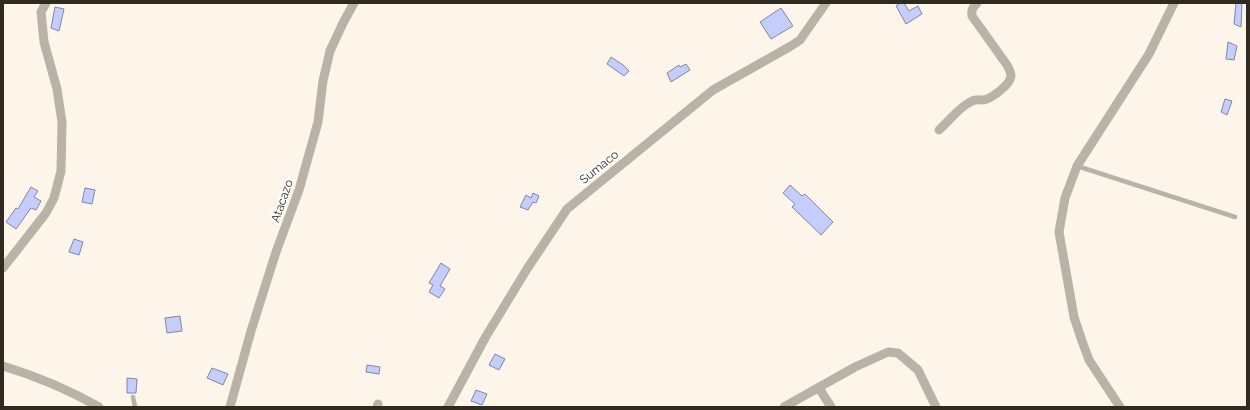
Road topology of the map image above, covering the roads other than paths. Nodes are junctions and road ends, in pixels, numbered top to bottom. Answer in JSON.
{"nodes":[{"id":1,"x":36,"y":3,"type":"edge"},
{"id":2,"x":46,"y":3,"type":"edge"},
{"id":3,"x":354,"y":3,"type":"edge"},
{"id":4,"x":826,"y":3,"type":"edge"},
{"id":5,"x":977,"y":3,"type":"edge"},
{"id":6,"x":1174,"y":3,"type":"edge"},
{"id":7,"x":41,"y":12,"type":"junction"},
{"id":8,"x":939,"y":130,"type":"dead end"},
{"id":9,"x":1078,"y":166,"type":"junction"},
{"id":10,"x":1235,"y":217,"type":"dead end"},
{"id":11,"x":3,"y":268,"type":"edge"},
{"id":12,"x":3,"y":366,"type":"edge"},
{"id":13,"x":818,"y":388,"type":"junction"},
{"id":14,"x":133,"y":397,"type":"dead end"},
{"id":15,"x":99,"y":407,"type":"edge"},
{"id":16,"x":135,"y":407,"type":"edge"},
{"id":17,"x":230,"y":407,"type":"edge"},
{"id":18,"x":448,"y":407,"type":"edge"},
{"id":19,"x":784,"y":407,"type":"edge"},
{"id":20,"x":831,"y":407,"type":"edge"},
{"id":21,"x":936,"y":407,"type":"edge"},
{"id":22,"x":1120,"y":407,"type":"edge"}],
"edges":[{"from":1,"to":7,"type":"street"},
{"from":2,"to":7,"type":"street"},
{"from":3,"to":17,"type":"street","name":"Atacazo"},
{"from":4,"to":18,"type":"street","name":"Sumaco"},
{"from":5,"to":8,"type":"street"},
{"from":6,"to":9,"type":"street"},
{"from":7,"to":11,"type":"street"},
{"from":9,"to":10,"type":"lane"},
{"from":9,"to":22,"type":"street"},
{"from":12,"to":15,"type":"street"},
{"from":13,"to":19,"type":"street"},
{"from":13,"to":20,"type":"street"},
{"from":13,"to":21,"type":"street"},
{"from":14,"to":16,"type":"lane"}]}
